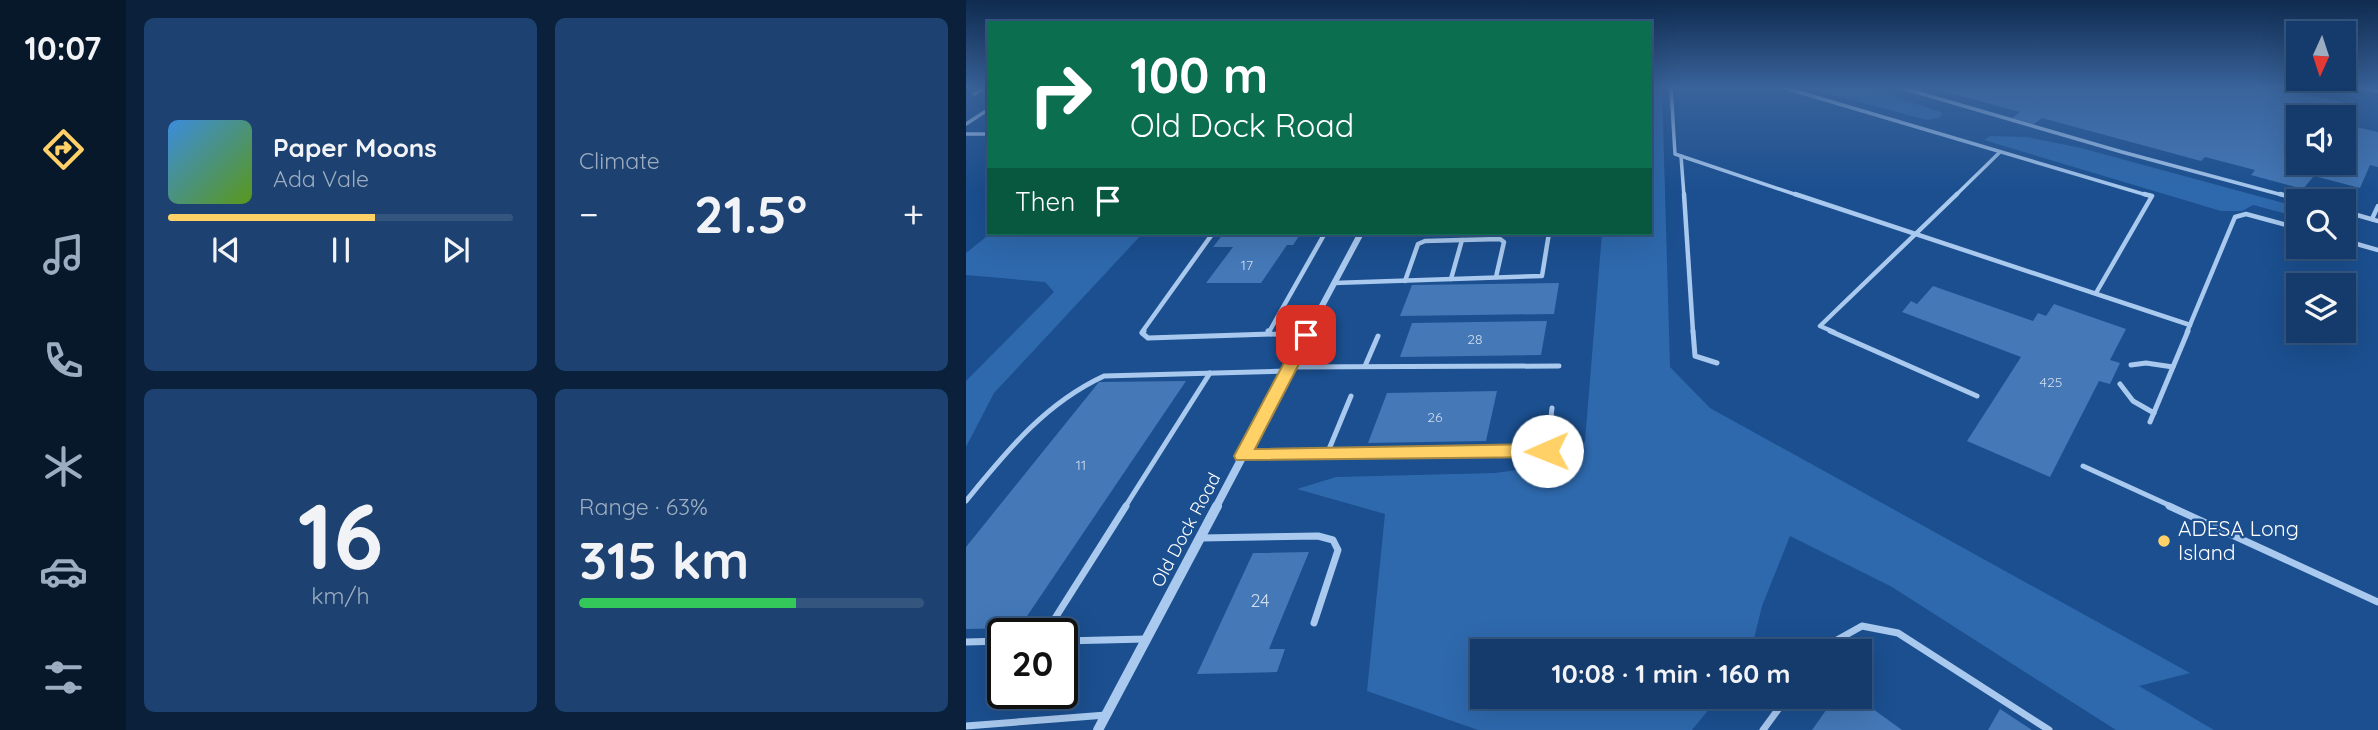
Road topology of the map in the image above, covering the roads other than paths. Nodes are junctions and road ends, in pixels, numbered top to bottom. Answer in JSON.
{"nodes":[{"id":1,"x":1673,"y":122,"type":"edge"},
{"id":2,"x":1899,"y":122,"type":"edge"},
{"id":3,"x":2019,"y":122,"type":"edge"},
{"id":4,"x":966,"y":134,"type":"edge"},
{"id":5,"x":987,"y":134,"type":"edge"},
{"id":6,"x":2000,"y":152,"type":"junction"},
{"id":7,"x":1681,"y":156,"type":"junction"},
{"id":8,"x":2286,"y":195,"type":"edge"},
{"id":9,"x":2378,"y":206,"type":"edge"},
{"id":10,"x":2356,"y":215,"type":"edge"},
{"id":11,"x":2372,"y":219,"type":"junction"},
{"id":12,"x":2378,"y":221,"type":"edge"},
{"id":13,"x":2286,"y":225,"type":"edge"},
{"id":14,"x":1917,"y":233,"type":"junction"},
{"id":15,"x":1212,"y":235,"type":"edge"},
{"id":16,"x":1324,"y":235,"type":"edge"},
{"id":17,"x":1360,"y":235,"type":"edge"},
{"id":18,"x":1549,"y":235,"type":"edge"},
{"id":19,"x":1462,"y":240,"type":"junction"},
{"id":20,"x":2356,"y":244,"type":"edge"},
{"id":21,"x":2378,"y":250,"type":"edge"},
{"id":22,"x":1496,"y":277,"type":"junction"},
{"id":23,"x":1451,"y":279,"type":"junction"},
{"id":24,"x":1405,"y":281,"type":"junction"},
{"id":25,"x":1334,"y":283,"type":"junction"},
{"id":26,"x":2096,"y":293,"type":"junction"},
{"id":27,"x":2190,"y":324,"type":"junction"},
{"id":28,"x":1271,"y":334,"type":"junction"},
{"id":29,"x":1306,"y":335,"type":"junction"},
{"id":30,"x":1378,"y":336,"type":"dead end"},
{"id":31,"x":1717,"y":363,"type":"dead end"},
{"id":32,"x":2131,"y":365,"type":"dead end"},
{"id":33,"x":1365,"y":366,"type":"junction"},
{"id":34,"x":1559,"y":366,"type":"dead end"},
{"id":35,"x":2173,"y":367,"type":"junction"},
{"id":36,"x":1289,"y":369,"type":"junction"},
{"id":37,"x":1210,"y":373,"type":"junction"},
{"id":38,"x":2120,"y":383,"type":"dead end"},
{"id":39,"x":1351,"y":396,"type":"dead end"},
{"id":40,"x":1977,"y":396,"type":"dead end"},
{"id":41,"x":1552,"y":408,"type":"dead end"},
{"id":42,"x":2154,"y":413,"type":"junction"},
{"id":43,"x":2150,"y":422,"type":"dead end"},
{"id":44,"x":1327,"y":454,"type":"junction"},
{"id":45,"x":1243,"y":456,"type":"junction"},
{"id":46,"x":2083,"y":466,"type":"dead end"},
{"id":47,"x":966,"y":501,"type":"edge"},
{"id":48,"x":1200,"y":538,"type":"junction"},
{"id":49,"x":2378,"y":602,"type":"edge"},
{"id":50,"x":1055,"y":618,"type":"edge"},
{"id":51,"x":1314,"y":623,"type":"dead end"},
{"id":52,"x":1146,"y":639,"type":"junction"},
{"id":53,"x":1839,"y":639,"type":"edge"},
{"id":54,"x":987,"y":641,"type":"edge"},
{"id":55,"x":1078,"y":641,"type":"edge"},
{"id":56,"x":966,"y":642,"type":"edge"},
{"id":57,"x":1778,"y":709,"type":"edge"},
{"id":58,"x":1106,"y":715,"type":"junction"},
{"id":59,"x":966,"y":726,"type":"edge"},
{"id":60,"x":1098,"y":730,"type":"edge"},
{"id":61,"x":1763,"y":730,"type":"edge"},
{"id":62,"x":2049,"y":730,"type":"edge"}],
"edges":[{"from":1,"to":7,"type":"lane"},
{"from":2,"to":6,"type":"lane"},
{"from":3,"to":8,"type":"lane"},
{"from":4,"to":5,"type":"lane"},
{"from":6,"to":14,"type":"lane"},
{"from":6,"to":26,"type":"lane"},
{"from":7,"to":14,"type":"lane"},
{"from":7,"to":31,"type":"lane"},
{"from":9,"to":11,"type":"lane"},
{"from":10,"to":11,"type":"lane"},
{"from":11,"to":12,"type":"lane"},
{"from":13,"to":27,"type":"lane"},
{"from":14,"to":26,"type":"lane"},
{"from":14,"to":40,"type":"lane"},
{"from":15,"to":28,"type":"lane"},
{"from":16,"to":28,"type":"lane"},
{"from":17,"to":25,"type":"street","name":"Old Dock Road"},
{"from":18,"to":22,"type":"lane"},
{"from":19,"to":22,"type":"lane"},
{"from":19,"to":23,"type":"lane"},
{"from":19,"to":24,"type":"lane"},
{"from":20,"to":21,"type":"lane"},
{"from":22,"to":23,"type":"lane"},
{"from":23,"to":24,"type":"lane"},
{"from":24,"to":25,"type":"lane"},
{"from":25,"to":29,"type":"street","name":"Old Dock Road"},
{"from":26,"to":27,"type":"lane"},
{"from":27,"to":35,"type":"lane"},
{"from":28,"to":29,"type":"lane"},
{"from":29,"to":36,"type":"street","name":"Old Dock Road"},
{"from":30,"to":33,"type":"lane"},
{"from":32,"to":35,"type":"lane"},
{"from":33,"to":34,"type":"lane"},
{"from":33,"to":36,"type":"lane"},
{"from":35,"to":42,"type":"lane"},
{"from":36,"to":37,"type":"lane"},
{"from":36,"to":45,"type":"street","name":"Old Dock Road"},
{"from":37,"to":47,"type":"lane"},
{"from":37,"to":50,"type":"lane"},
{"from":38,"to":42,"type":"lane"},
{"from":39,"to":44,"type":"lane"},
{"from":41,"to":44,"type":"lane"},
{"from":42,"to":43,"type":"lane"},
{"from":44,"to":45,"type":"lane"},
{"from":45,"to":48,"type":"street","name":"Old Dock Road"},
{"from":46,"to":49,"type":"lane"},
{"from":48,"to":51,"type":"lane"},
{"from":48,"to":52,"type":"street","name":"Old Dock Road"},
{"from":52,"to":55,"type":"lane"},
{"from":52,"to":58,"type":"street","name":"Old Dock Road"},
{"from":53,"to":62,"type":"lane"},
{"from":54,"to":56,"type":"lane"},
{"from":57,"to":61,"type":"lane"},
{"from":58,"to":59,"type":"lane"},
{"from":58,"to":60,"type":"street","name":"Old Dock Road"}]}
